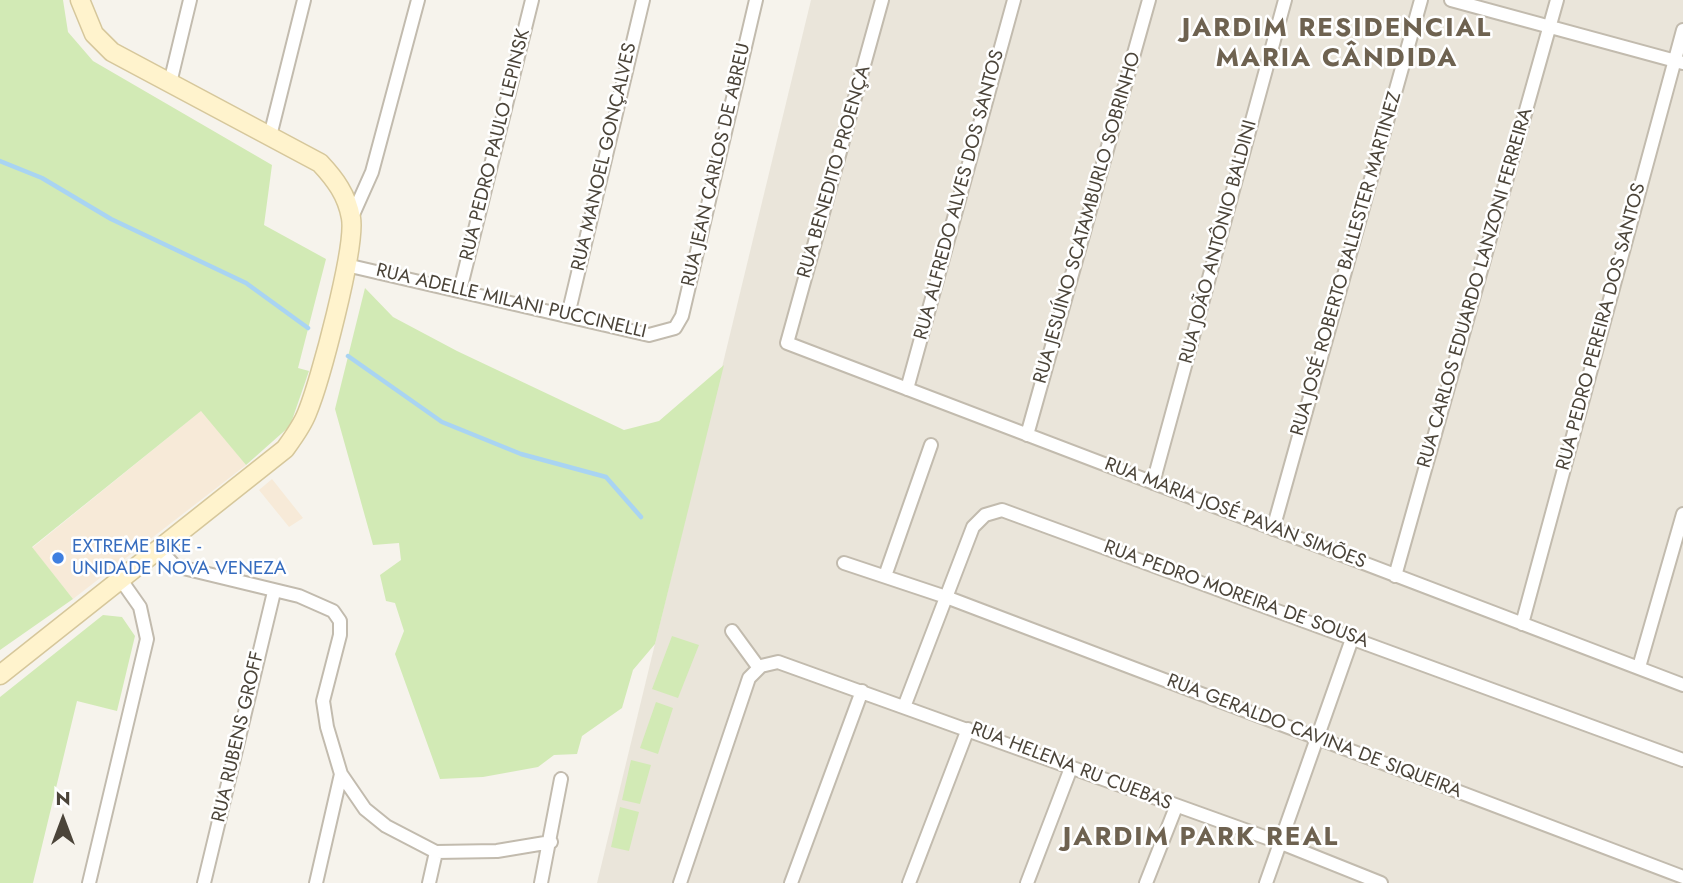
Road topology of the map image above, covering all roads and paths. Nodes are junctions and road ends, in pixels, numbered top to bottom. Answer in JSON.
{"nodes":[{"id":1,"x":80,"y":0,"type":"edge"},
{"id":2,"x":190,"y":0,"type":"edge"},
{"id":3,"x":304,"y":0,"type":"edge"},
{"id":4,"x":418,"y":0,"type":"edge"},
{"id":5,"x":532,"y":0,"type":"edge"},
{"id":6,"x":643,"y":0,"type":"edge"},
{"id":7,"x":756,"y":0,"type":"edge"},
{"id":8,"x":883,"y":0,"type":"edge"},
{"id":9,"x":1014,"y":0,"type":"edge"},
{"id":10,"x":1149,"y":0,"type":"edge"},
{"id":11,"x":1285,"y":0,"type":"edge"},
{"id":12,"x":1422,"y":0,"type":"edge"},
{"id":13,"x":1451,"y":0,"type":"edge"},
{"id":14,"x":1557,"y":0,"type":"edge"},
{"id":15,"x":1550,"y":27,"type":"junction"},
{"id":16,"x":1683,"y":30,"type":"edge"},
{"id":17,"x":1679,"y":62,"type":"edge"},
{"id":18,"x":170,"y":83,"type":"junction"},
{"id":19,"x":270,"y":136,"type":"junction"},
{"id":20,"x":351,"y":219,"type":"junction"},
{"id":21,"x":346,"y":265,"type":"junction"},
{"id":22,"x":460,"y":290,"type":"junction"},
{"id":23,"x":568,"y":315,"type":"junction"},
{"id":24,"x":675,"y":328,"type":"joint"},
{"id":25,"x":787,"y":343,"type":"joint"},
{"id":26,"x":906,"y":389,"type":"junction"},
{"id":27,"x":1027,"y":435,"type":"junction"},
{"id":28,"x":931,"y":445,"type":"dead end"},
{"id":29,"x":1153,"y":483,"type":"junction"},
{"id":30,"x":1683,"y":514,"type":"edge"},
{"id":31,"x":1273,"y":529,"type":"junction"},
{"id":32,"x":159,"y":549,"type":"junction"},
{"id":33,"x":844,"y":563,"type":"dead end"},
{"id":34,"x":885,"y":576,"type":"junction"},
{"id":35,"x":1395,"y":576,"type":"junction"},
{"id":36,"x":121,"y":580,"type":"junction"},
{"id":37,"x":274,"y":592,"type":"junction"},
{"id":38,"x":946,"y":597,"type":"junction"},
{"id":39,"x":1522,"y":624,"type":"junction"},
{"id":40,"x":732,"y":631,"type":"dead end"},
{"id":41,"x":1352,"y":639,"type":"junction"},
{"id":42,"x":1639,"y":667,"type":"junction"},
{"id":43,"x":759,"y":668,"type":"junction"},
{"id":44,"x":0,"y":675,"type":"edge"},
{"id":45,"x":1683,"y":685,"type":"edge"},
{"id":46,"x":862,"y":691,"type":"junction"},
{"id":47,"x":904,"y":707,"type":"junction"},
{"id":48,"x":968,"y":729,"type":"junction"},
{"id":49,"x":1315,"y":738,"type":"junction"},
{"id":50,"x":1683,"y":760,"type":"edge"},
{"id":51,"x":1071,"y":768,"type":"junction"},
{"id":52,"x":341,"y":774,"type":"junction"},
{"id":53,"x":561,"y":779,"type":"dead end"},
{"id":54,"x":1176,"y":807,"type":"junction"},
{"id":55,"x":551,"y":842,"type":"junction"},
{"id":56,"x":1281,"y":843,"type":"junction"},
{"id":57,"x":436,"y":852,"type":"junction"},
{"id":58,"x":1683,"y":877,"type":"edge"},
{"id":59,"x":89,"y":883,"type":"edge"},
{"id":60,"x":204,"y":883,"type":"edge"},
{"id":61,"x":316,"y":883,"type":"edge"},
{"id":62,"x":429,"y":883,"type":"edge"},
{"id":63,"x":541,"y":883,"type":"edge"},
{"id":64,"x":680,"y":883,"type":"edge"},
{"id":65,"x":791,"y":883,"type":"edge"},
{"id":66,"x":909,"y":883,"type":"edge"},
{"id":67,"x":1027,"y":883,"type":"edge"},
{"id":68,"x":1146,"y":883,"type":"edge"},
{"id":69,"x":1266,"y":883,"type":"edge"},
{"id":70,"x":1380,"y":883,"type":"edge"}],
"edges":[{"from":1,"to":18,"type":"main road"},
{"from":2,"to":18,"type":"street"},
{"from":3,"to":19,"type":"street"},
{"from":4,"to":20,"type":"street"},
{"from":5,"to":22,"type":"street","name":"RUA PEDRO PAULO LEPINSK"},
{"from":6,"to":23,"type":"street","name":"RUA MANOEL GONÇALVES"},
{"from":7,"to":24,"type":"street","name":"RUA JEAN CARLOS DE ABREU"},
{"from":8,"to":25,"type":"street","name":"RUA BENEDITO PROENÇA"},
{"from":9,"to":26,"type":"street","name":"RUA ALFREDO ALVES DOS SANTOS"},
{"from":10,"to":27,"type":"street","name":"RUA JESUÍNO SCATAMBURLO SOBRINHO"},
{"from":11,"to":29,"type":"street","name":"RUA JOÃO ANTÔNIO BALDINI"},
{"from":12,"to":31,"type":"street","name":"RUA JOSÉ ROBERTO BALLESTER MARTINEZ"},
{"from":13,"to":15,"type":"street"},
{"from":14,"to":15,"type":"street","name":"RUA CARLOS EDUARDO LANZONI FERREIRA"},
{"from":15,"to":17,"type":"street"},
{"from":15,"to":35,"type":"street","name":"RUA CARLOS EDUARDO LANZONI FERREIRA"},
{"from":16,"to":17,"type":"street","name":"RUA PEDRO PEREIRA DOS SANTOS"},
{"from":17,"to":39,"type":"street","name":"RUA PEDRO PEREIRA DOS SANTOS"},
{"from":18,"to":19,"type":"main road"},
{"from":19,"to":20,"type":"main road"},
{"from":20,"to":21,"type":"main road"},
{"from":21,"to":22,"type":"street","name":"RUA ADELLE MILANI PUCCINELLI"},
{"from":21,"to":32,"type":"main road"},
{"from":22,"to":23,"type":"street","name":"RUA ADELLE MILANI PUCCINELLI"},
{"from":23,"to":24,"type":"street","name":"RUA ADELLE MILANI PUCCINELLI"},
{"from":25,"to":26,"type":"street","name":"RUA MARIA JOSÉ PAVAN SIMÕES"},
{"from":26,"to":27,"type":"street","name":"RUA MARIA JOSÉ PAVAN SIMÕES"},
{"from":27,"to":29,"type":"street","name":"RUA MARIA JOSÉ PAVAN SIMÕES"},
{"from":28,"to":34,"type":"street"},
{"from":29,"to":31,"type":"street","name":"RUA MARIA JOSÉ PAVAN SIMÕES"},
{"from":30,"to":42,"type":"street"},
{"from":31,"to":35,"type":"street","name":"RUA MARIA JOSÉ PAVAN SIMÕES"},
{"from":32,"to":36,"type":"main road"},
{"from":32,"to":37,"type":"street"},
{"from":33,"to":34,"type":"street","name":"RUA GERALDO CAVINA DE SIQUEIRA"},
{"from":34,"to":38,"type":"street","name":"RUA GERALDO CAVINA DE SIQUEIRA"},
{"from":35,"to":39,"type":"street","name":"RUA MARIA JOSÉ PAVAN SIMÕES"},
{"from":36,"to":44,"type":"main road"},
{"from":36,"to":59,"type":"street"},
{"from":37,"to":52,"type":"street"},
{"from":37,"to":60,"type":"street","name":"RUA RUBENS GROFF"},
{"from":38,"to":41,"type":"street","name":"RUA PEDRO MOREIRA DE SOUSA"},
{"from":38,"to":47,"type":"street","name":"RUA PEDRO MOREIRA DE SOUSA"},
{"from":38,"to":49,"type":"street","name":"RUA GERALDO CAVINA DE SIQUEIRA"},
{"from":39,"to":42,"type":"street","name":"RUA MARIA JOSÉ PAVAN SIMÕES"},
{"from":40,"to":43,"type":"street"},
{"from":41,"to":49,"type":"street"},
{"from":41,"to":50,"type":"street","name":"RUA PEDRO MOREIRA DE SOUSA"},
{"from":42,"to":45,"type":"street","name":"RUA MARIA JOSÉ PAVAN SIMÕES"},
{"from":43,"to":46,"type":"street","name":"RUA HELENA RU CUEBAS"},
{"from":43,"to":64,"type":"street"},
{"from":46,"to":47,"type":"street","name":"RUA HELENA RU CUEBAS"},
{"from":46,"to":65,"type":"street"},
{"from":47,"to":48,"type":"street","name":"RUA HELENA RU CUEBAS"},
{"from":48,"to":51,"type":"street","name":"RUA HELENA RU CUEBAS"},
{"from":48,"to":66,"type":"street"},
{"from":49,"to":56,"type":"street"},
{"from":49,"to":58,"type":"street","name":"RUA GERALDO CAVINA DE SIQUEIRA"},
{"from":51,"to":54,"type":"street","name":"RUA HELENA RU CUEBAS"},
{"from":51,"to":67,"type":"street"},
{"from":52,"to":57,"type":"street"},
{"from":52,"to":61,"type":"street"},
{"from":53,"to":55,"type":"street"},
{"from":54,"to":56,"type":"street","name":"RUA HELENA RU CUEBAS"},
{"from":54,"to":68,"type":"street"},
{"from":55,"to":57,"type":"street"},
{"from":55,"to":63,"type":"street"},
{"from":56,"to":69,"type":"street"},
{"from":56,"to":70,"type":"street","name":"RUA HELENA RU CUEBAS"},
{"from":57,"to":62,"type":"street"}]}
